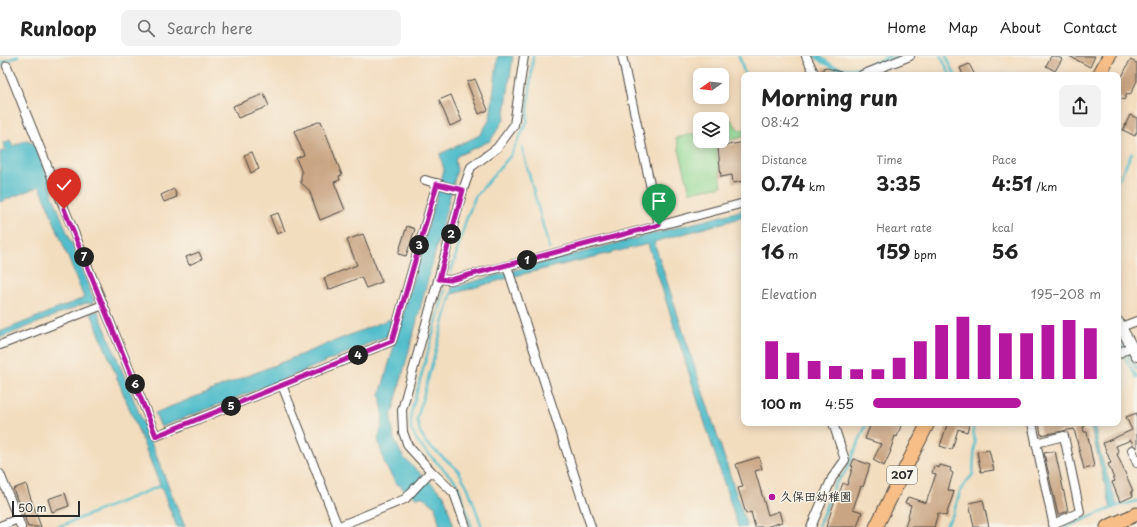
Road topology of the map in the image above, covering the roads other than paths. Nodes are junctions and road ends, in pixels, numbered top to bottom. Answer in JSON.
{"nodes":[{"id":1,"x":524,"y":56,"type":"edge"},
{"id":2,"x":622,"y":56,"type":"edge"},
{"id":3,"x":806,"y":56,"type":"edge"},
{"id":4,"x":910,"y":56,"type":"edge"},
{"id":5,"x":1109,"y":56,"type":"edge"},
{"id":6,"x":7,"y":66,"type":"dead end"},
{"id":7,"x":814,"y":72,"type":"edge"},
{"id":8,"x":870,"y":72,"type":"edge"},
{"id":9,"x":1101,"y":72,"type":"edge"},
{"id":10,"x":425,"y":180,"type":"dead end"},
{"id":11,"x":438,"y":184,"type":"junction"},
{"id":12,"x":460,"y":190,"type":"junction"},
{"id":13,"x":741,"y":204,"type":"edge"},
{"id":14,"x":659,"y":225,"type":"junction"},
{"id":15,"x":507,"y":267,"type":"junction"},
{"id":16,"x":439,"y":279,"type":"junction"},
{"id":17,"x":103,"y":305,"type":"junction"},
{"id":18,"x":1137,"y":321,"type":"edge"},
{"id":19,"x":1121,"y":324,"type":"edge"},
{"id":20,"x":1121,"y":328,"type":"edge"},
{"id":21,"x":0,"y":345,"type":"edge"},
{"id":22,"x":1131,"y":346,"type":"junction"},
{"id":23,"x":1121,"y":352,"type":"edge"},
{"id":24,"x":1137,"y":356,"type":"edge"},
{"id":25,"x":282,"y":385,"type":"junction"},
{"id":26,"x":834,"y":426,"type":"edge"},
{"id":27,"x":926,"y":426,"type":"edge"},
{"id":28,"x":1033,"y":426,"type":"edge"},
{"id":29,"x":1036,"y":443,"type":"junction"},
{"id":30,"x":1132,"y":450,"type":"dead end"},
{"id":31,"x":1137,"y":463,"type":"edge"},
{"id":32,"x":431,"y":471,"type":"junction"},
{"id":33,"x":0,"y":474,"type":"edge"},
{"id":34,"x":1137,"y":514,"type":"edge"},
{"id":35,"x":18,"y":519,"type":"junction"},
{"id":36,"x":0,"y":526,"type":"edge"},
{"id":37,"x":1053,"y":526,"type":"edge"},
{"id":38,"x":21,"y":527,"type":"edge"},
{"id":39,"x":338,"y":527,"type":"edge"},
{"id":40,"x":466,"y":527,"type":"edge"},
{"id":41,"x":591,"y":527,"type":"edge"},
{"id":42,"x":811,"y":527,"type":"edge"},
{"id":43,"x":876,"y":527,"type":"edge"},
{"id":44,"x":1107,"y":527,"type":"edge"}],
"edges":[{"from":1,"to":12,"type":"street"},
{"from":2,"to":14,"type":"street"},
{"from":3,"to":7,"type":"street"},
{"from":4,"to":8,"type":"street"},
{"from":5,"to":9,"type":"main road"},
{"from":6,"to":17,"type":"street"},
{"from":10,"to":11,"type":"street"},
{"from":11,"to":12,"type":"street"},
{"from":11,"to":25,"type":"street"},
{"from":12,"to":16,"type":"street"},
{"from":13,"to":14,"type":"street"},
{"from":14,"to":15,"type":"street"},
{"from":15,"to":16,"type":"street"},
{"from":15,"to":41,"type":"street"},
{"from":16,"to":32,"type":"street"},
{"from":17,"to":21,"type":"street"},
{"from":17,"to":25,"type":"street"},
{"from":18,"to":19,"type":"street"},
{"from":20,"to":22,"type":"street"},
{"from":22,"to":23,"type":"street"},
{"from":22,"to":24,"type":"street"},
{"from":25,"to":39,"type":"street"},
{"from":26,"to":42,"type":"street"},
{"from":27,"to":43,"type":"main road","number":"207"},
{"from":28,"to":29,"type":"street"},
{"from":29,"to":37,"type":"street"},
{"from":29,"to":37,"type":"street"},
{"from":30,"to":31,"type":"street"},
{"from":32,"to":39,"type":"street"},
{"from":32,"to":40,"type":"street"},
{"from":33,"to":35,"type":"street"},
{"from":34,"to":44,"type":"main road"},
{"from":35,"to":36,"type":"street"},
{"from":35,"to":38,"type":"street"}]}
